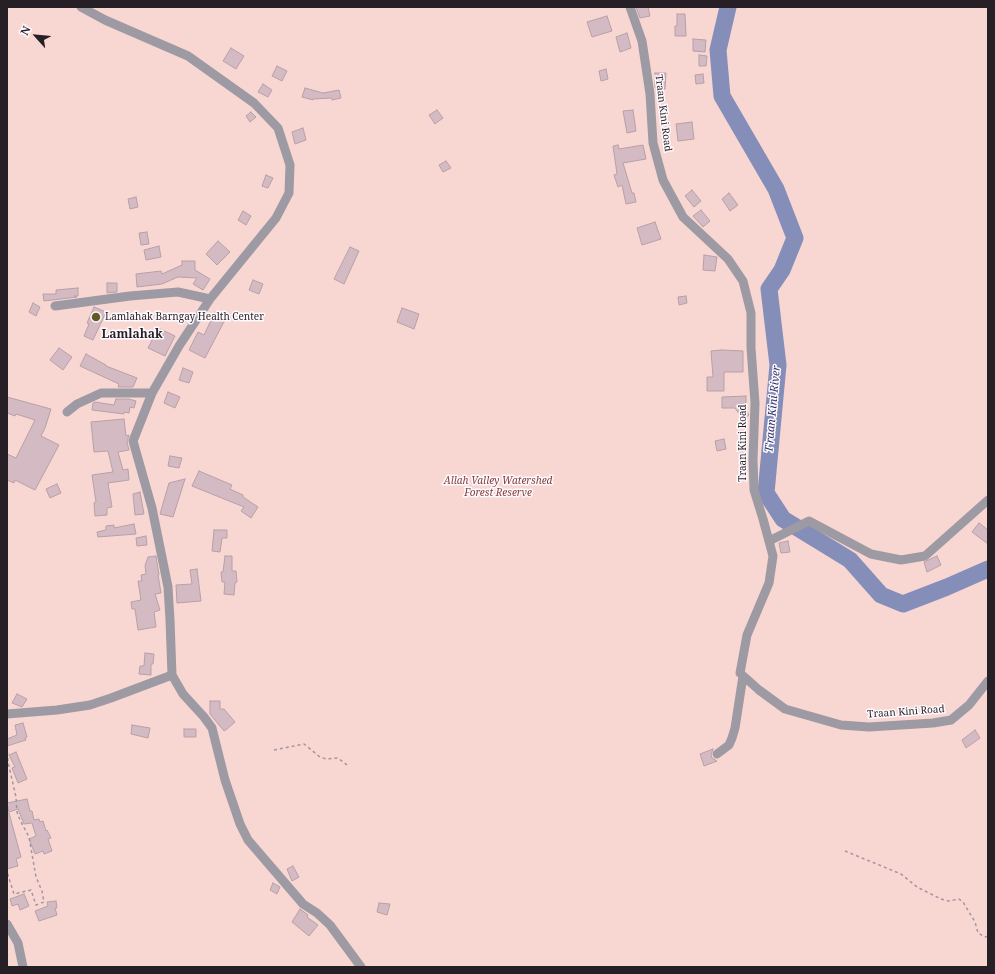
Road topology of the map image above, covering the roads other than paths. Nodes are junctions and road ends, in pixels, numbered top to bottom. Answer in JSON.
{"nodes":[{"id":1,"x":81,"y":7,"type":"edge"},
{"id":2,"x":630,"y":7,"type":"edge"},
{"id":3,"x":210,"y":299,"type":"junction"},
{"id":4,"x":55,"y":306,"type":"dead end"},
{"id":5,"x":152,"y":393,"type":"junction"},
{"id":6,"x":68,"y":412,"type":"dead end"},
{"id":7,"x":988,"y":500,"type":"edge"},
{"id":8,"x":769,"y":541,"type":"junction"},
{"id":9,"x":172,"y":675,"type":"junction"},
{"id":10,"x":743,"y":676,"type":"junction"},
{"id":11,"x":988,"y":681,"type":"edge"},
{"id":12,"x":7,"y":714,"type":"edge"},
{"id":13,"x":717,"y":754,"type":"dead end"},
{"id":14,"x":7,"y":924,"type":"edge"},
{"id":15,"x":23,"y":967,"type":"edge"},
{"id":16,"x":361,"y":967,"type":"edge"}],
"edges":[{"from":1,"to":3,"type":"street"},
{"from":2,"to":8,"type":"street","name":"Traan Kini Road"},
{"from":3,"to":4,"type":"street"},
{"from":3,"to":5,"type":"street"},
{"from":5,"to":6,"type":"street"},
{"from":5,"to":9,"type":"street"},
{"from":7,"to":8,"type":"street"},
{"from":8,"to":10,"type":"street","name":"Traan Kini Road"},
{"from":9,"to":12,"type":"street"},
{"from":9,"to":16,"type":"street"},
{"from":10,"to":11,"type":"street","name":"Traan Kini Road"},
{"from":10,"to":13,"type":"street"},
{"from":14,"to":15,"type":"street"}]}
